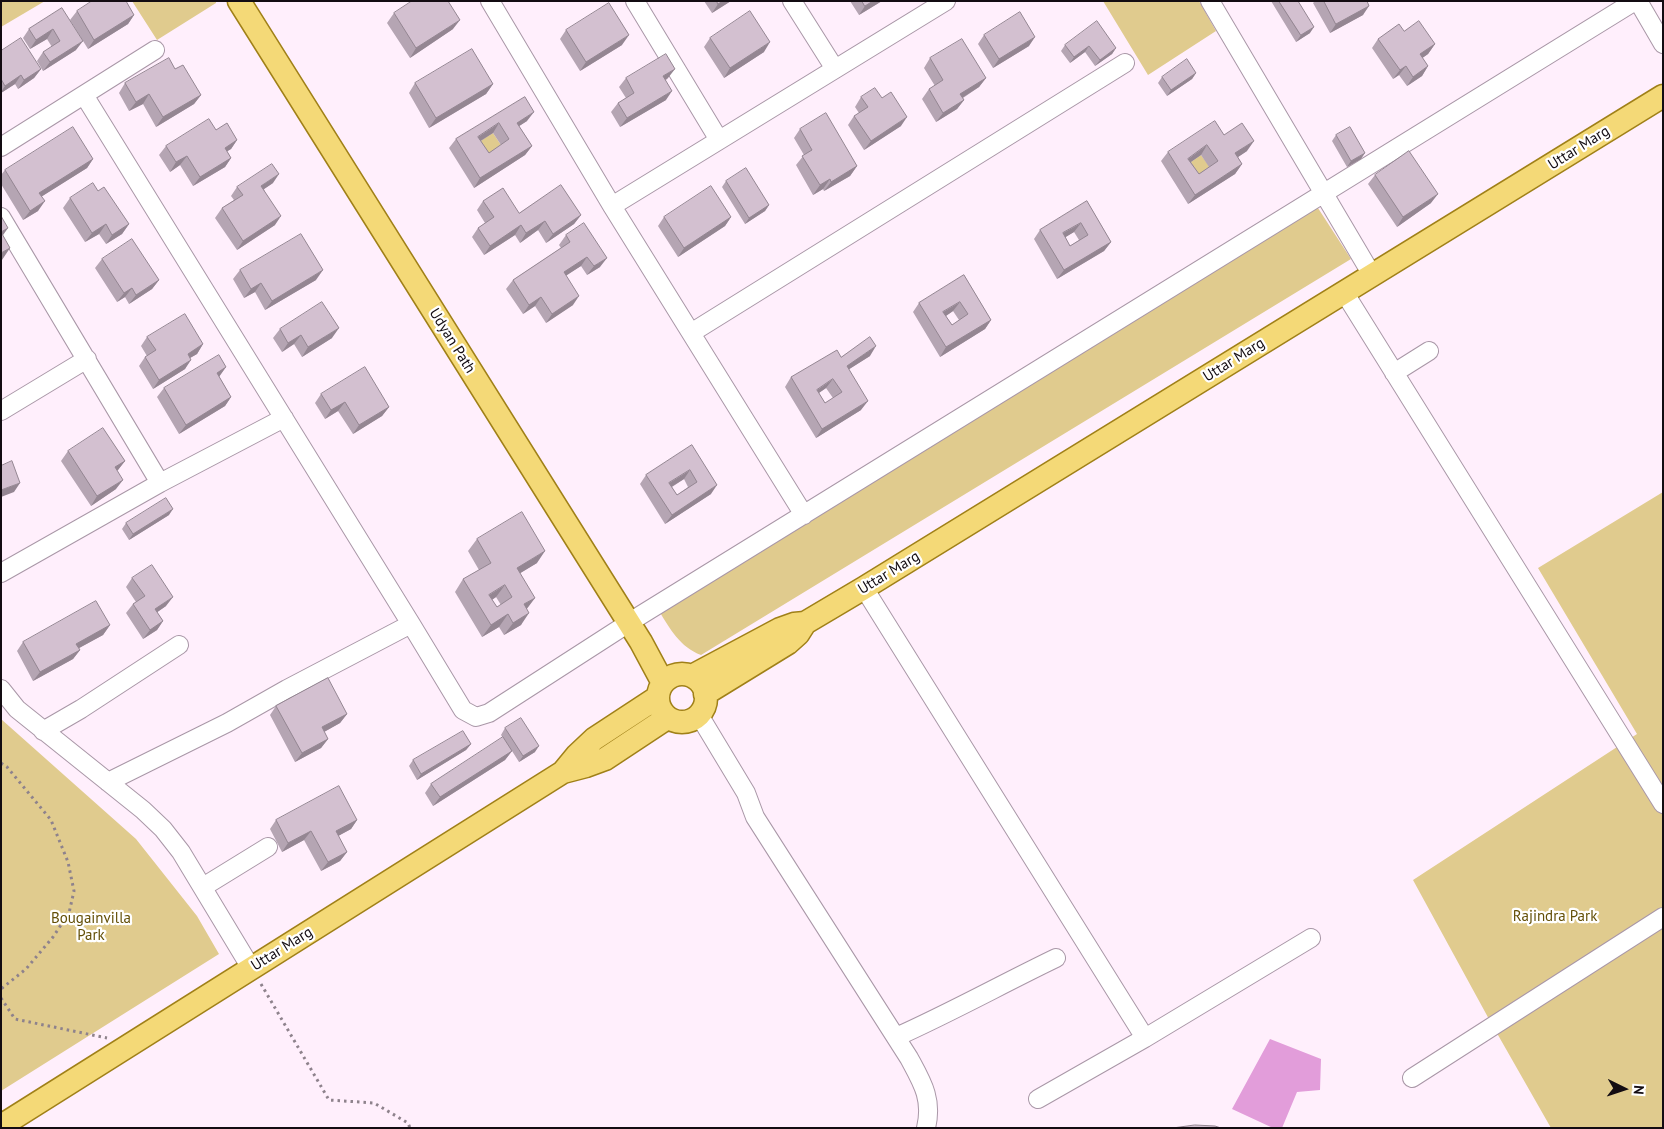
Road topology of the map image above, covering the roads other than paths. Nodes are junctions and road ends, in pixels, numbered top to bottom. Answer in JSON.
{"nodes":[{"id":1,"x":239,"y":1,"type":"edge"},
{"id":2,"x":255,"y":1,"type":"edge"},
{"id":3,"x":490,"y":1,"type":"edge"},
{"id":4,"x":635,"y":1,"type":"edge"},
{"id":5,"x":792,"y":1,"type":"edge"},
{"id":6,"x":1210,"y":1,"type":"edge"},
{"id":7,"x":1636,"y":1,"type":"edge"},
{"id":8,"x":940,"y":3,"type":"edge"},
{"id":9,"x":1663,"y":44,"type":"edge"},
{"id":10,"x":155,"y":50,"type":"dead end"},
{"id":11,"x":1126,"y":63,"type":"dead end"},
{"id":12,"x":835,"y":69,"type":"junction"},
{"id":13,"x":84,"y":95,"type":"junction"},
{"id":14,"x":1663,"y":96,"type":"edge"},
{"id":15,"x":719,"y":140,"type":"junction"},
{"id":16,"x":1,"y":147,"type":"edge"},
{"id":17,"x":1323,"y":193,"type":"junction"},
{"id":18,"x":612,"y":206,"type":"junction"},
{"id":19,"x":1,"y":217,"type":"edge"},
{"id":20,"x":1372,"y":275,"type":"junction"},
{"id":21,"x":1344,"y":292,"type":"junction"},
{"id":22,"x":691,"y":333,"type":"junction"},
{"id":23,"x":1430,"y":351,"type":"dead end"},
{"id":24,"x":86,"y":359,"type":"junction"},
{"id":25,"x":1394,"y":373,"type":"junction"},
{"id":26,"x":1,"y":411,"type":"edge"},
{"id":27,"x":284,"y":418,"type":"junction"},
{"id":28,"x":160,"y":482,"type":"junction"},
{"id":29,"x":804,"y":514,"type":"junction"},
{"id":30,"x":1,"y":573,"type":"edge"},
{"id":31,"x":864,"y":588,"type":"junction"},
{"id":32,"x":635,"y":619,"type":"junction"},
{"id":33,"x":804,"y":623,"type":"junction"},
{"id":34,"x":411,"y":624,"type":"junction"},
{"id":35,"x":179,"y":645,"type":"dead end"},
{"id":36,"x":672,"y":683,"type":"junction"},
{"id":37,"x":1,"y":689,"type":"edge"},
{"id":38,"x":698,"y":710,"type":"junction"},
{"id":39,"x":667,"y":718,"type":"junction"},
{"id":40,"x":43,"y":731,"type":"junction"},
{"id":41,"x":563,"y":772,"type":"junction"},
{"id":42,"x":108,"y":782,"type":"junction"},
{"id":43,"x":1663,"y":804,"type":"edge"},
{"id":44,"x":268,"y":847,"type":"dead end"},
{"id":45,"x":203,"y":887,"type":"junction"},
{"id":46,"x":1663,"y":917,"type":"edge"},
{"id":47,"x":1311,"y":938,"type":"dead end"},
{"id":48,"x":1056,"y":958,"type":"dead end"},
{"id":49,"x":251,"y":968,"type":"junction"},
{"id":50,"x":896,"y":1037,"type":"junction"},
{"id":51,"x":1145,"y":1038,"type":"junction"},
{"id":52,"x":1412,"y":1078,"type":"dead end"},
{"id":53,"x":1038,"y":1099,"type":"dead end"},
{"id":54,"x":1,"y":1126,"type":"edge"},
{"id":55,"x":926,"y":1128,"type":"edge"}],
"edges":[{"from":1,"to":32,"type":"main road","name":"Udyan Path"},
{"from":2,"to":32,"type":"main road","name":"Udyan Path"},
{"from":3,"to":18,"type":"street"},
{"from":4,"to":15,"type":"street"},
{"from":5,"to":12,"type":"street"},
{"from":6,"to":17,"type":"street"},
{"from":7,"to":9,"type":"street"},
{"from":7,"to":17,"type":"street"},
{"from":8,"to":12,"type":"street"},
{"from":10,"to":13,"type":"street"},
{"from":11,"to":22,"type":"street"},
{"from":12,"to":15,"type":"street"},
{"from":13,"to":16,"type":"street"},
{"from":13,"to":27,"type":"street"},
{"from":14,"to":20,"type":"main road","name":"Uttar Marg"},
{"from":15,"to":18,"type":"street"},
{"from":17,"to":20,"type":"street"},
{"from":17,"to":29,"type":"street"},
{"from":18,"to":22,"type":"street"},
{"from":19,"to":24,"type":"street"},
{"from":20,"to":21,"type":"main road","name":"Uttar Marg"},
{"from":21,"to":25,"type":"street"},
{"from":21,"to":31,"type":"main road","name":"Uttar Marg"},
{"from":22,"to":29,"type":"street"},
{"from":23,"to":25,"type":"street"},
{"from":24,"to":26,"type":"street"},
{"from":24,"to":28,"type":"street"},
{"from":25,"to":43,"type":"street"},
{"from":27,"to":28,"type":"street"},
{"from":27,"to":34,"type":"street"},
{"from":28,"to":30,"type":"street"},
{"from":29,"to":32,"type":"street"},
{"from":31,"to":33,"type":"main road","name":"Uttar Marg"},
{"from":31,"to":51,"type":"street"},
{"from":32,"to":34,"type":"street"},
{"from":32,"to":36,"type":"main road","name":"Udyan Path"},
{"from":33,"to":36,"type":"main road","name":"Uttar Marg"},
{"from":33,"to":38,"type":"main road","name":"Uttar Marg"},
{"from":34,"to":42,"type":"street"},
{"from":35,"to":40,"type":"street"},
{"from":36,"to":38,"type":"main road"},
{"from":36,"to":39,"type":"main road"},
{"from":36,"to":41,"type":"main road","name":"Uttar Marg"},
{"from":37,"to":40,"type":"street"},
{"from":38,"to":39,"type":"main road"},
{"from":38,"to":50,"type":"street"},
{"from":39,"to":41,"type":"main road","name":"Uttar Marg"},
{"from":40,"to":42,"type":"street"},
{"from":41,"to":49,"type":"main road","name":"Uttar Marg"},
{"from":42,"to":45,"type":"street"},
{"from":44,"to":45,"type":"street"},
{"from":45,"to":49,"type":"street"},
{"from":46,"to":52,"type":"street"},
{"from":47,"to":51,"type":"street"},
{"from":48,"to":50,"type":"street"},
{"from":49,"to":54,"type":"main road","name":"Uttar Marg"},
{"from":50,"to":55,"type":"street"},
{"from":51,"to":53,"type":"street"}]}
